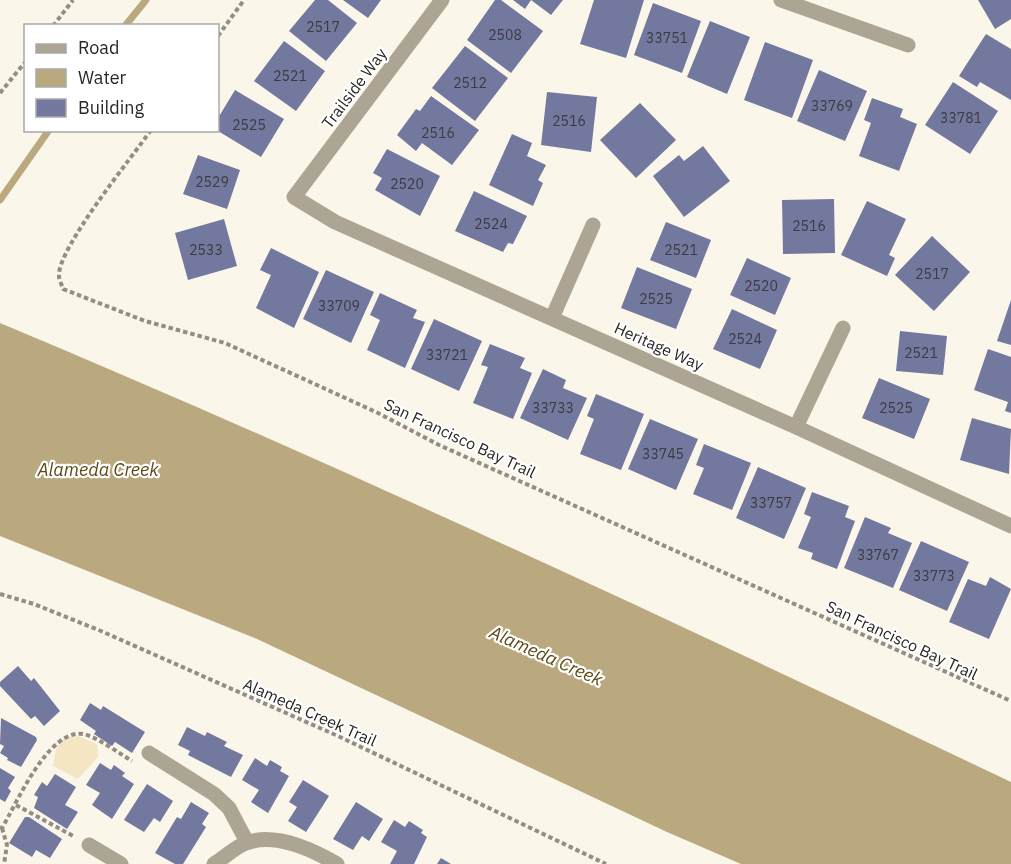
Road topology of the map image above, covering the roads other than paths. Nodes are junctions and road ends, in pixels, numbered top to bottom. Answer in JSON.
{"nodes":[{"id":1,"x":442,"y":0,"type":"edge"},
{"id":2,"x":782,"y":0,"type":"edge"},
{"id":3,"x":908,"y":45,"type":"dead end"},
{"id":4,"x":294,"y":197,"type":"joint"},
{"id":5,"x":592,"y":225,"type":"dead end"},
{"id":6,"x":552,"y":318,"type":"junction"},
{"id":7,"x":843,"y":328,"type":"dead end"},
{"id":8,"x":796,"y":426,"type":"junction"},
{"id":9,"x":1011,"y":526,"type":"edge"},
{"id":10,"x":149,"y":753,"type":"road end"},
{"id":11,"x":247,"y":843,"type":"junction"},
{"id":12,"x":89,"y":845,"type":"road end"},
{"id":13,"x":121,"y":864,"type":"edge"},
{"id":14,"x":214,"y":864,"type":"edge"},
{"id":15,"x":338,"y":864,"type":"edge"}],
"edges":[{"from":1,"to":4,"type":"street","name":"Trailside Way"},
{"from":2,"to":3,"type":"street"},
{"from":4,"to":6,"type":"street","name":"Heritage Way"},
{"from":5,"to":6,"type":"street"},
{"from":6,"to":8,"type":"street","name":"Heritage Way"},
{"from":7,"to":8,"type":"street"},
{"from":8,"to":9,"type":"street","name":"Heritage Way"},
{"from":10,"to":11,"type":"street"},
{"from":11,"to":14,"type":"street"},
{"from":11,"to":15,"type":"street"},
{"from":12,"to":13,"type":"street"}]}
